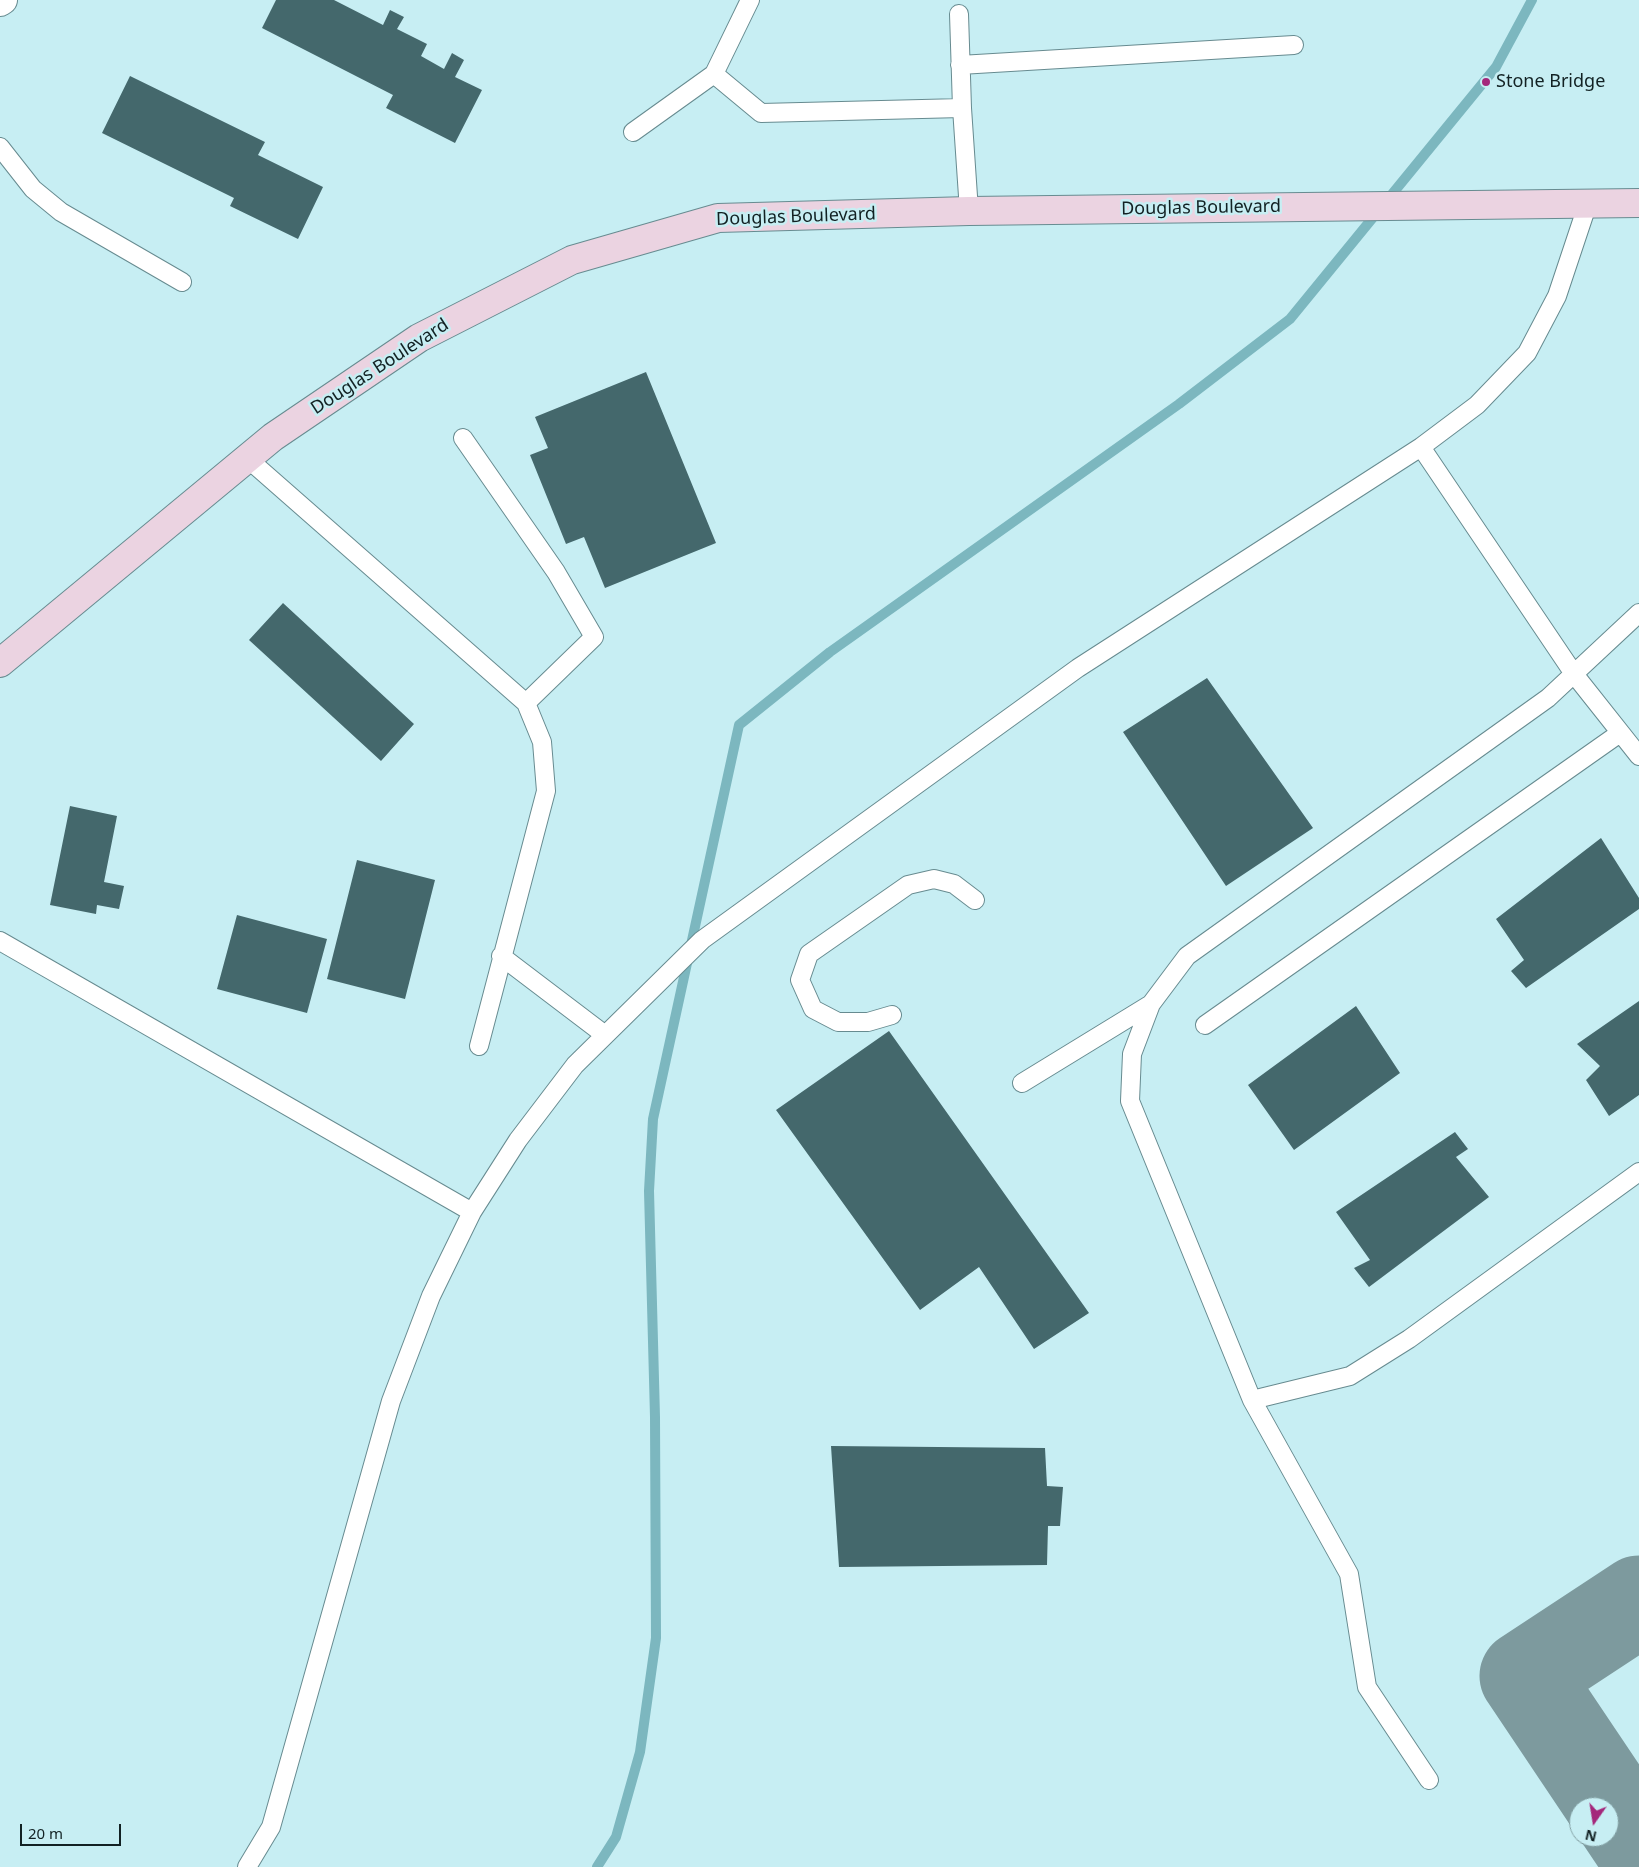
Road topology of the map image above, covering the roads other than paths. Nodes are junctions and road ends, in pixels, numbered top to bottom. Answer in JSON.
{"nodes":[{"id":1,"x":750,"y":0,"type":"edge"},
{"id":2,"x":959,"y":14,"type":"dead end"},
{"id":3,"x":1294,"y":45,"type":"dead end"},
{"id":4,"x":960,"y":65,"type":"junction"},
{"id":5,"x":714,"y":74,"type":"junction"},
{"id":6,"x":962,"y":108,"type":"junction"},
{"id":7,"x":633,"y":132,"type":"dead end"},
{"id":8,"x":0,"y":147,"type":"edge"},
{"id":9,"x":1588,"y":203,"type":"junction"},
{"id":10,"x":1639,"y":203,"type":"edge"},
{"id":11,"x":969,"y":211,"type":"junction"},
{"id":12,"x":182,"y":282,"type":"dead end"},
{"id":13,"x":463,"y":438,"type":"dead end"},
{"id":14,"x":1422,"y":448,"type":"junction"},
{"id":15,"x":247,"y":458,"type":"junction"},
{"id":16,"x":1639,"y":613,"type":"edge"},
{"id":17,"x":0,"y":663,"type":"edge"},
{"id":18,"x":1574,"y":674,"type":"junction"},
{"id":19,"x":526,"y":703,"type":"junction"},
{"id":20,"x":1620,"y":733,"type":"junction"},
{"id":21,"x":1639,"y":756,"type":"edge"},
{"id":22,"x":975,"y":900,"type":"dead end"},
{"id":23,"x":0,"y":941,"type":"edge"},
{"id":24,"x":501,"y":956,"type":"junction"},
{"id":25,"x":1151,"y":1004,"type":"junction"},
{"id":26,"x":892,"y":1016,"type":"dead end"},
{"id":27,"x":1205,"y":1025,"type":"dead end"},
{"id":28,"x":605,"y":1035,"type":"junction"},
{"id":29,"x":479,"y":1046,"type":"dead end"},
{"id":30,"x":1022,"y":1083,"type":"dead end"},
{"id":31,"x":1639,"y":1172,"type":"edge"},
{"id":32,"x":472,"y":1212,"type":"junction"},
{"id":33,"x":1252,"y":1400,"type":"junction"},
{"id":34,"x":1430,"y":1780,"type":"dead end"},
{"id":35,"x":247,"y":1867,"type":"edge"}],
"edges":[{"from":1,"to":5,"type":"lane"},
{"from":2,"to":4,"type":"lane"},
{"from":3,"to":4,"type":"lane"},
{"from":4,"to":6,"type":"lane"},
{"from":5,"to":6,"type":"lane"},
{"from":5,"to":7,"type":"lane"},
{"from":6,"to":11,"type":"lane"},
{"from":8,"to":12,"type":"lane"},
{"from":9,"to":10,"type":"street","name":"Douglas Boulevard"},
{"from":9,"to":11,"type":"street","name":"Douglas Boulevard"},
{"from":9,"to":14,"type":"lane"},
{"from":11,"to":15,"type":"street","name":"Douglas Boulevard"},
{"from":13,"to":19,"type":"lane"},
{"from":14,"to":18,"type":"lane"},
{"from":14,"to":28,"type":"lane"},
{"from":15,"to":17,"type":"street","name":"Douglas Boulevard"},
{"from":15,"to":19,"type":"lane"},
{"from":16,"to":18,"type":"lane"},
{"from":18,"to":20,"type":"lane"},
{"from":18,"to":25,"type":"lane"},
{"from":19,"to":24,"type":"lane"},
{"from":20,"to":21,"type":"lane"},
{"from":20,"to":27,"type":"lane"},
{"from":22,"to":26,"type":"lane"},
{"from":23,"to":32,"type":"lane"},
{"from":24,"to":28,"type":"lane"},
{"from":24,"to":29,"type":"lane"},
{"from":25,"to":30,"type":"lane"},
{"from":25,"to":33,"type":"lane"},
{"from":28,"to":32,"type":"lane"},
{"from":31,"to":33,"type":"lane"},
{"from":32,"to":35,"type":"lane"},
{"from":33,"to":34,"type":"lane"}]}
